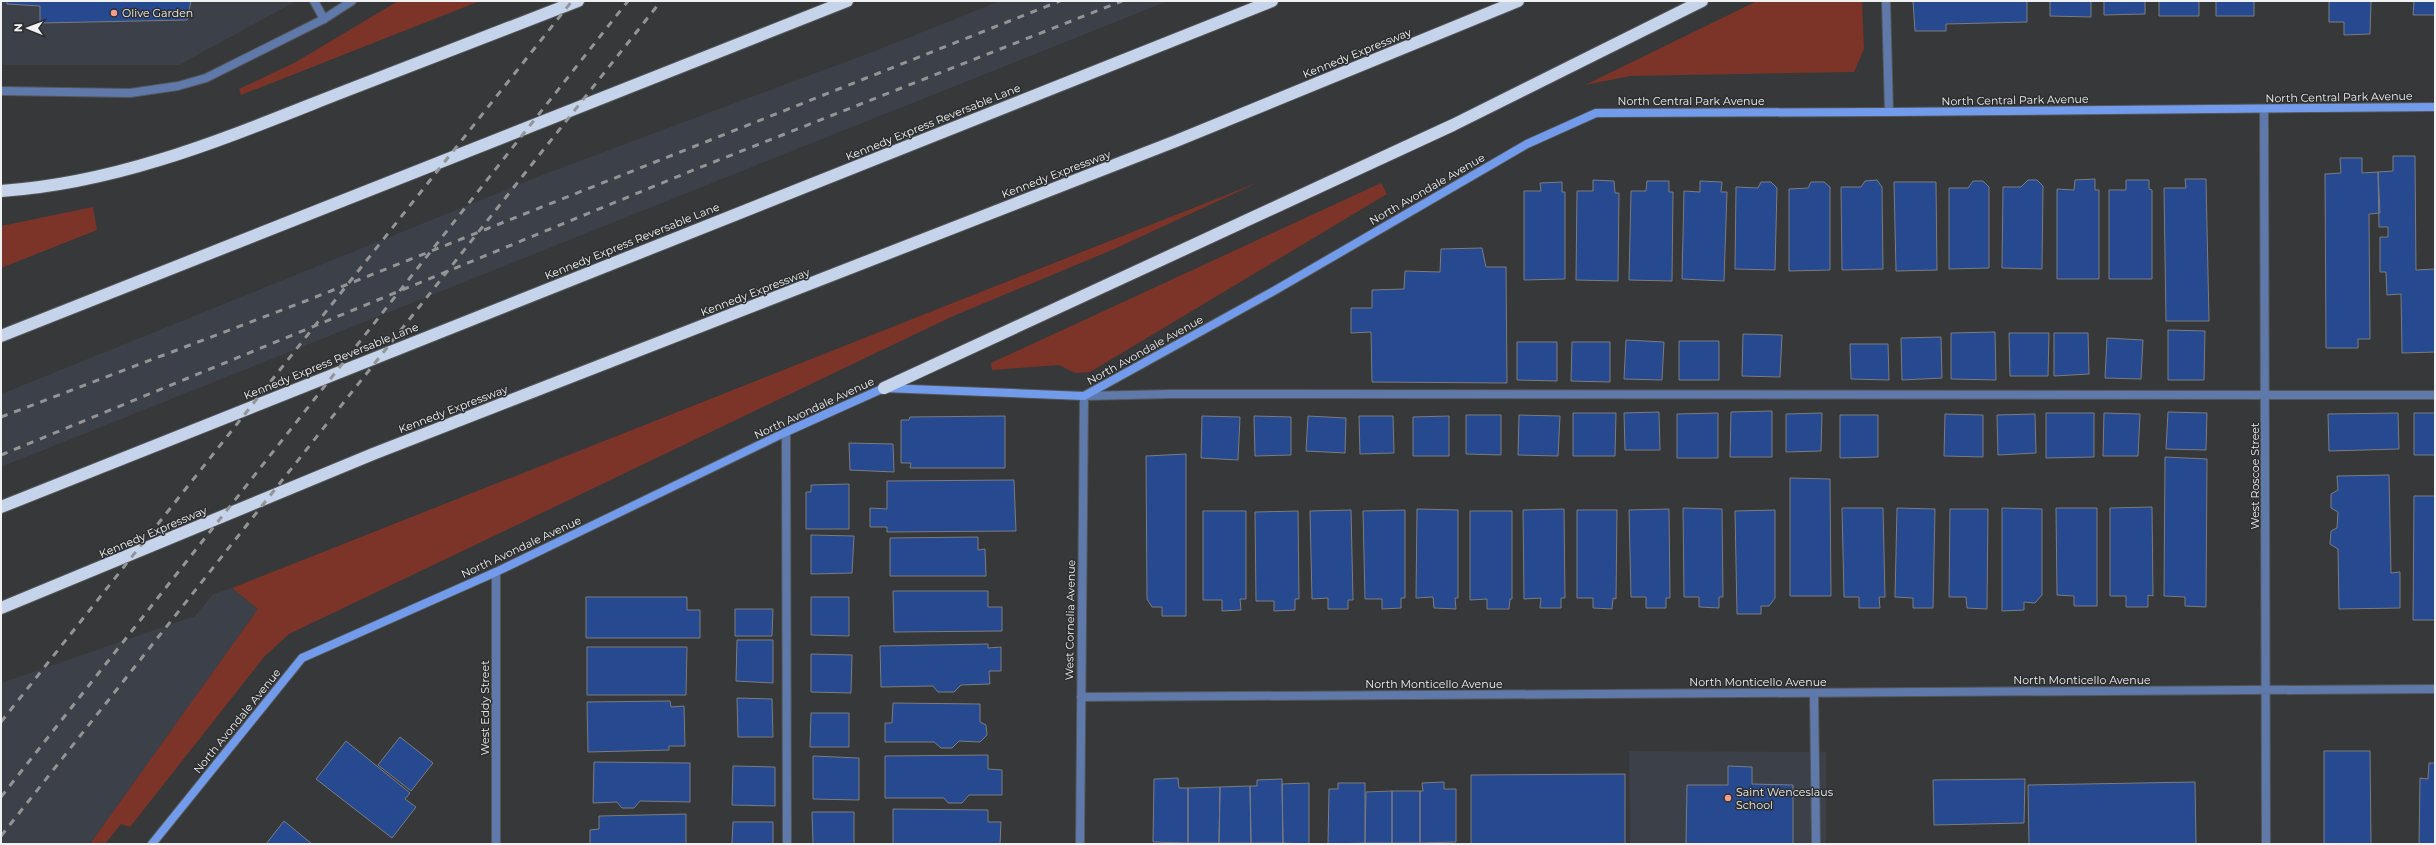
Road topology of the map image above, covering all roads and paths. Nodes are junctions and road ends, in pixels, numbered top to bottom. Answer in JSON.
{"nodes":[{"id":1,"x":314,"y":1,"type":"edge"},
{"id":2,"x":352,"y":1,"type":"edge"},
{"id":3,"x":578,"y":1,"type":"edge"},
{"id":4,"x":847,"y":1,"type":"edge"},
{"id":5,"x":1272,"y":1,"type":"edge"},
{"id":6,"x":1518,"y":1,"type":"edge"},
{"id":7,"x":1702,"y":1,"type":"edge"},
{"id":8,"x":1886,"y":1,"type":"edge"},
{"id":9,"x":324,"y":19,"type":"junction"},
{"id":10,"x":1,"y":91,"type":"edge"},
{"id":11,"x":2435,"y":107,"type":"edge"},
{"id":12,"x":2264,"y":109,"type":"junction"},
{"id":13,"x":1596,"y":112,"type":"joint"},
{"id":14,"x":1889,"y":112,"type":"junction"},
{"id":15,"x":1,"y":191,"type":"edge"},
{"id":16,"x":1,"y":336,"type":"edge"},
{"id":17,"x":884,"y":388,"type":"junction"},
{"id":18,"x":2435,"y":395,"type":"edge"},
{"id":19,"x":1084,"y":396,"type":"junction"},
{"id":20,"x":2265,"y":396,"type":"junction"},
{"id":21,"x":786,"y":432,"type":"junction"},
{"id":22,"x":1,"y":507,"type":"edge"},
{"id":23,"x":496,"y":572,"type":"junction"},
{"id":24,"x":1,"y":608,"type":"edge"},
{"id":25,"x":2267,"y":690,"type":"junction"},
{"id":26,"x":2435,"y":690,"type":"edge"},
{"id":27,"x":1814,"y":692,"type":"junction"},
{"id":28,"x":1081,"y":697,"type":"junction"},
{"id":29,"x":152,"y":844,"type":"edge"},
{"id":30,"x":496,"y":844,"type":"edge"},
{"id":31,"x":787,"y":844,"type":"edge"},
{"id":32,"x":1080,"y":844,"type":"edge"},
{"id":33,"x":1816,"y":844,"type":"edge"},
{"id":34,"x":2266,"y":844,"type":"edge"}],
"edges":[{"from":1,"to":9,"type":"street"},
{"from":2,"to":9,"type":"street"},
{"from":3,"to":15,"type":"highway"},
{"from":4,"to":16,"type":"highway"},
{"from":5,"to":22,"type":"highway","name":"Kennedy Express Reversable Lane"},
{"from":6,"to":24,"type":"highway","name":"Kennedy Expressway"},
{"from":7,"to":17,"type":"highway"},
{"from":8,"to":14,"type":"street"},
{"from":9,"to":10,"type":"street"},
{"from":11,"to":12,"type":"street","name":"North Central Park Avenue"},
{"from":12,"to":14,"type":"street","name":"North Central Park Avenue"},
{"from":12,"to":20,"type":"street","name":"West Roscoe Street"},
{"from":13,"to":14,"type":"street","name":"North Central Park Avenue"},
{"from":13,"to":19,"type":"street","name":"North Avondale Avenue"},
{"from":17,"to":19,"type":"street","name":"North Avondale Avenue"},
{"from":17,"to":21,"type":"street","name":"North Avondale Avenue"},
{"from":18,"to":20,"type":"street"},
{"from":19,"to":20,"type":"street"},
{"from":19,"to":28,"type":"street","name":"West Cornelia Avenue"},
{"from":20,"to":25,"type":"street","name":"West Roscoe Street"},
{"from":21,"to":23,"type":"street","name":"North Avondale Avenue"},
{"from":21,"to":31,"type":"street"},
{"from":23,"to":29,"type":"street","name":"North Avondale Avenue"},
{"from":23,"to":30,"type":"street","name":"West Eddy Street"},
{"from":25,"to":26,"type":"street","name":"North Monticello Avenue"},
{"from":25,"to":27,"type":"street","name":"North Monticello Avenue"},
{"from":25,"to":34,"type":"street","name":"West Roscoe Street"},
{"from":27,"to":28,"type":"street","name":"North Monticello Avenue"},
{"from":27,"to":33,"type":"street"},
{"from":28,"to":32,"type":"street","name":"West Cornelia Avenue"}]}
